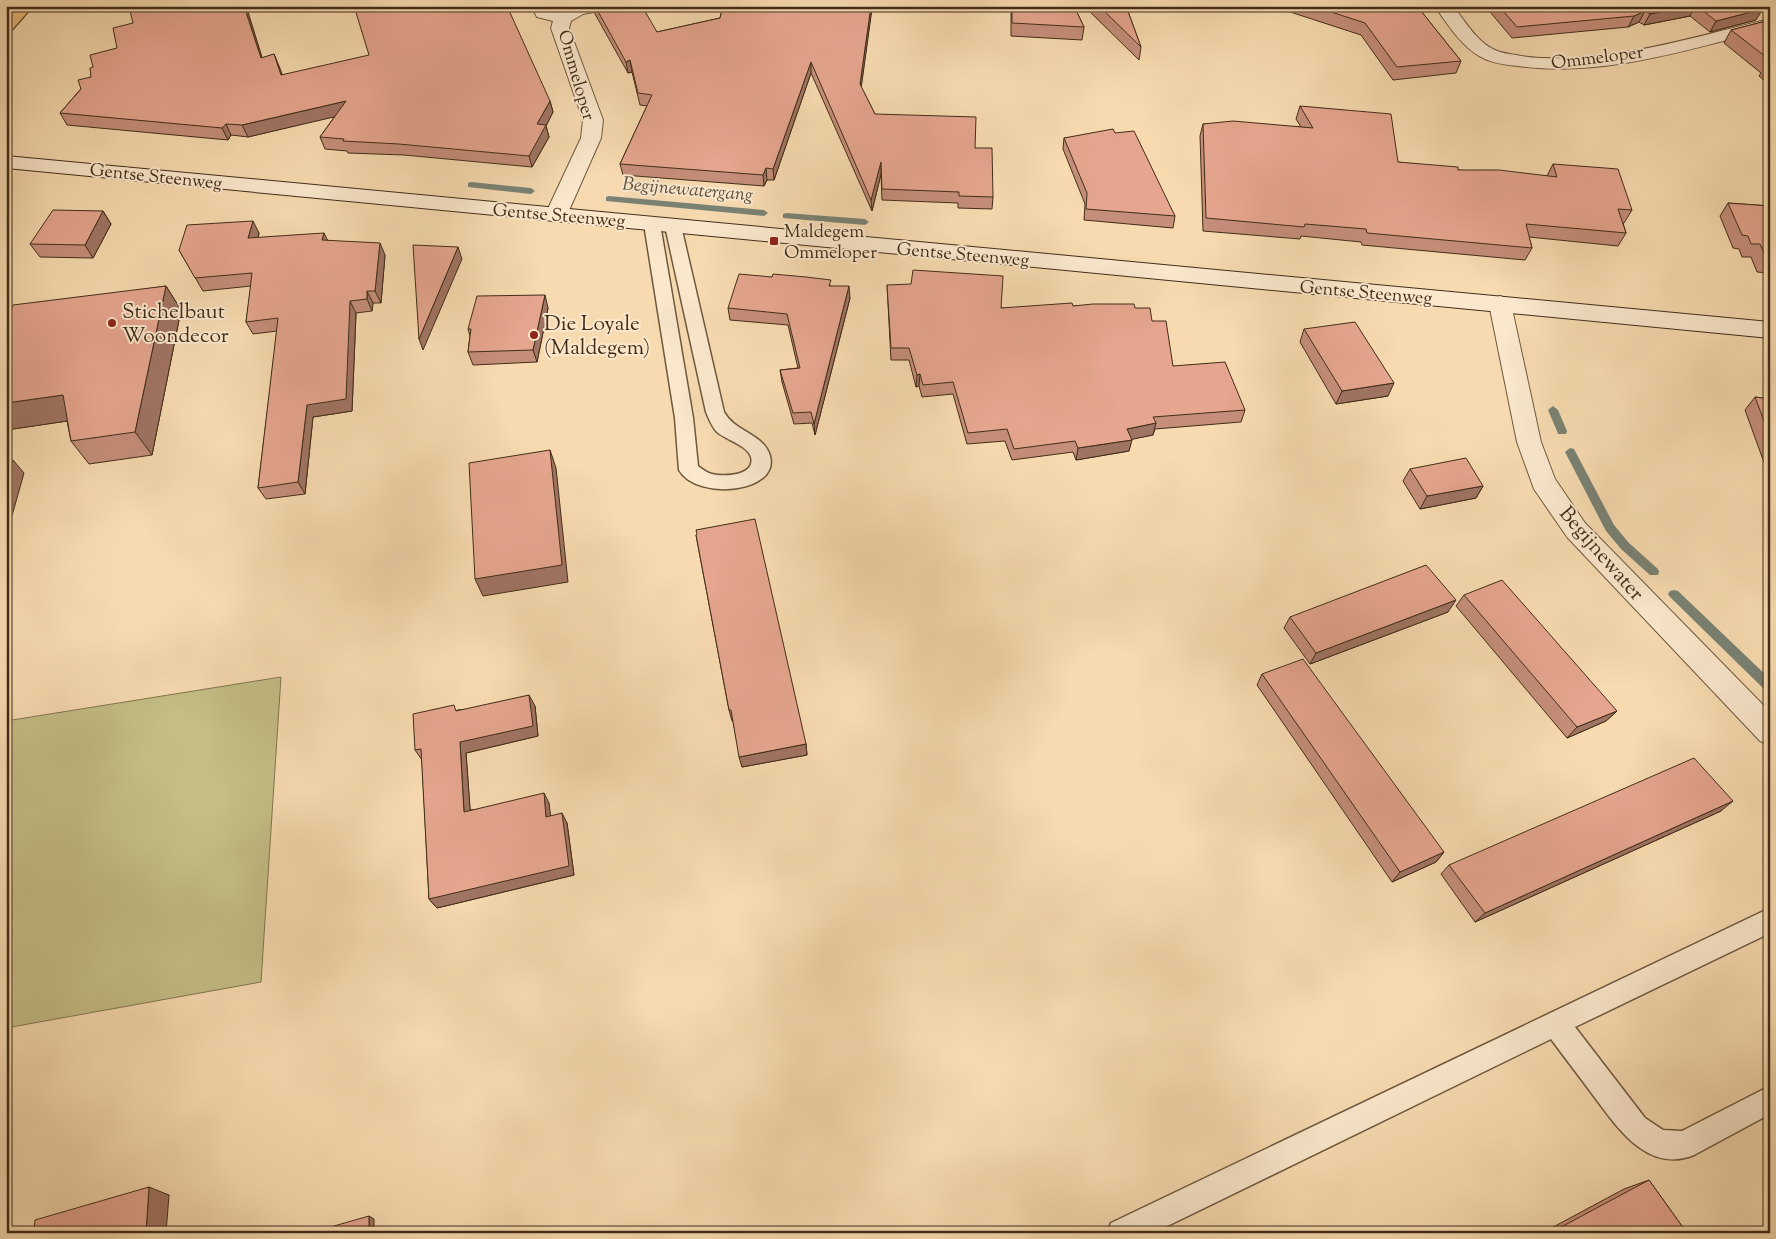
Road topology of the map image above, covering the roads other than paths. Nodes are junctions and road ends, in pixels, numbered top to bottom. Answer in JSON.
{"nodes":[{"id":1,"x":24,"y":6,"type":"edge"},
{"id":2,"x":540,"y":6,"type":"edge"},
{"id":3,"x":598,"y":6,"type":"edge"},
{"id":4,"x":1444,"y":6,"type":"edge"},
{"id":5,"x":563,"y":18,"type":"junction"},
{"id":6,"x":1770,"y":24,"type":"edge"},
{"id":7,"x":6,"y":26,"type":"edge"},
{"id":8,"x":7,"y":163,"type":"edge"},
{"id":9,"x":556,"y":215,"type":"junction"},
{"id":10,"x":662,"y":225,"type":"junction"},
{"id":11,"x":1500,"y":304,"type":"junction"},
{"id":12,"x":1770,"y":330,"type":"edge"},
{"id":13,"x":1770,"y":732,"type":"edge"},
{"id":14,"x":1770,"y":920,"type":"edge"},
{"id":15,"x":1556,"y":1024,"type":"junction"},
{"id":16,"x":1770,"y":1099,"type":"edge"},
{"id":17,"x":1121,"y":1233,"type":"edge"}],
"edges":[{"from":1,"to":7,"type":"highway"},
{"from":2,"to":5,"type":"street","name":"Ommeloper"},
{"from":3,"to":5,"type":"street","name":"Ommeloper"},
{"from":4,"to":6,"type":"street","name":"Ommeloper"},
{"from":5,"to":9,"type":"street","name":"Ommeloper"},
{"from":8,"to":9,"type":"street","name":"Gentse Steenweg"},
{"from":9,"to":10,"type":"street","name":"Gentse Steenweg"},
{"from":10,"to":10,"type":"lane"},
{"from":10,"to":11,"type":"street","name":"Gentse Steenweg"},
{"from":11,"to":12,"type":"street","name":"Gentse Steenweg"},
{"from":11,"to":13,"type":"street","name":"Begijnewater"},
{"from":14,"to":15,"type":"lane"},
{"from":15,"to":16,"type":"lane"},
{"from":15,"to":17,"type":"lane"}]}
